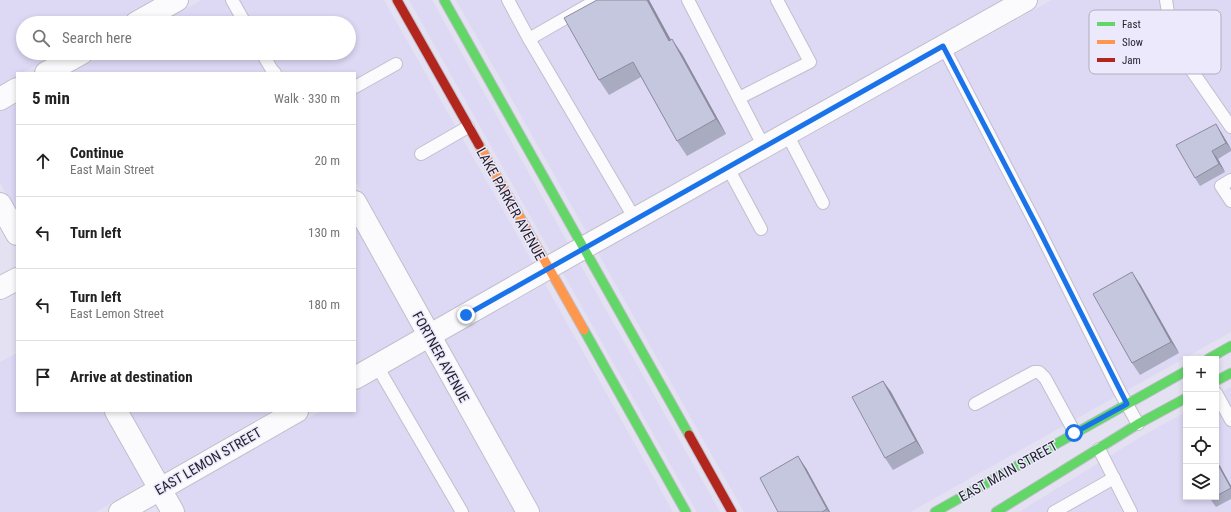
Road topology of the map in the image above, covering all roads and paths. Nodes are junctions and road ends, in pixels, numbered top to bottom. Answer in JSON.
{"nodes":[{"id":1,"x":177,"y":0,"type":"edge"},
{"id":2,"x":232,"y":0,"type":"edge"},
{"id":3,"x":396,"y":0,"type":"edge"},
{"id":4,"x":444,"y":0,"type":"edge"},
{"id":5,"x":508,"y":0,"type":"edge"},
{"id":6,"x":597,"y":0,"type":"edge"},
{"id":7,"x":688,"y":0,"type":"edge"},
{"id":8,"x":777,"y":0,"type":"edge"},
{"id":9,"x":1026,"y":0,"type":"edge"},
{"id":10,"x":1166,"y":0,"type":"edge"},
{"id":11,"x":1168,"y":10,"type":"edge"},
{"id":12,"x":148,"y":16,"type":"edge"},
{"id":13,"x":241,"y":16,"type":"edge"},
{"id":14,"x":529,"y":39,"type":"junction"},
{"id":15,"x":943,"y":46,"type":"junction"},
{"id":16,"x":69,"y":60,"type":"edge"},
{"id":17,"x":266,"y":60,"type":"edge"},
{"id":18,"x":396,"y":64,"type":"dead end"},
{"id":19,"x":48,"y":72,"type":"edge"},
{"id":20,"x":274,"y":72,"type":"edge"},
{"id":21,"x":1194,"y":74,"type":"edge"},
{"id":22,"x":356,"y":86,"type":"edge"},
{"id":23,"x":16,"y":90,"type":"edge"},
{"id":24,"x":739,"y":98,"type":"junction"},
{"id":25,"x":0,"y":99,"type":"edge"},
{"id":26,"x":468,"y":127,"type":"junction"},
{"id":27,"x":1231,"y":127,"type":"edge"},
{"id":28,"x":787,"y":134,"type":"junction"},
{"id":29,"x":764,"y":147,"type":"junction"},
{"id":30,"x":421,"y":154,"type":"dead end"},
{"id":31,"x":728,"y":168,"type":"junction"},
{"id":32,"x":1231,"y":180,"type":"edge"},
{"id":33,"x":1231,"y":201,"type":"edge"},
{"id":34,"x":823,"y":203,"type":"dead end"},
{"id":35,"x":0,"y":204,"type":"edge"},
{"id":36,"x":356,"y":204,"type":"edge"},
{"id":37,"x":635,"y":219,"type":"junction"},
{"id":38,"x":761,"y":229,"type":"dead end"},
{"id":39,"x":16,"y":232,"type":"edge"},
{"id":40,"x":583,"y":248,"type":"junction"},
{"id":41,"x":548,"y":268,"type":"junction"},
{"id":42,"x":16,"y":280,"type":"edge"},
{"id":43,"x":0,"y":288,"type":"edge"},
{"id":44,"x":429,"y":336,"type":"junction"},
{"id":45,"x":1231,"y":346,"type":"edge"},
{"id":46,"x":1213,"y":356,"type":"edge"},
{"id":47,"x":377,"y":366,"type":"junction"},
{"id":48,"x":1183,"y":373,"type":"edge"},
{"id":49,"x":1231,"y":373,"type":"edge"},
{"id":50,"x":356,"y":377,"type":"edge"},
{"id":51,"x":1219,"y":379,"type":"edge"},
{"id":52,"x":1219,"y":398,"type":"edge"},
{"id":53,"x":1183,"y":400,"type":"edge"},
{"id":54,"x":976,"y":404,"type":"dead end"},
{"id":55,"x":1127,"y":404,"type":"junction"},
{"id":56,"x":117,"y":412,"type":"edge"},
{"id":57,"x":295,"y":412,"type":"edge"},
{"id":58,"x":1231,"y":420,"type":"edge"},
{"id":59,"x":1138,"y":424,"type":"junction"},
{"id":60,"x":1074,"y":433,"type":"junction"},
{"id":61,"x":1099,"y":449,"type":"junction"},
{"id":62,"x":1114,"y":478,"type":"junction"},
{"id":63,"x":160,"y":488,"type":"junction"},
{"id":64,"x":120,"y":512,"type":"edge"},
{"id":65,"x":173,"y":512,"type":"edge"},
{"id":66,"x":462,"y":512,"type":"edge"},
{"id":67,"x":528,"y":512,"type":"edge"},
{"id":68,"x":686,"y":512,"type":"edge"},
{"id":69,"x":732,"y":512,"type":"edge"},
{"id":70,"x":935,"y":512,"type":"edge"},
{"id":71,"x":996,"y":512,"type":"edge"},
{"id":72,"x":1054,"y":512,"type":"edge"},
{"id":73,"x":1131,"y":512,"type":"edge"}],
"edges":[{"from":1,"to":12,"type":"street"},
{"from":2,"to":13,"type":"lane"},
{"from":3,"to":26,"type":"main road","name":"LAKE PARKER AVENUE"},
{"from":4,"to":40,"type":"main road"},
{"from":5,"to":14,"type":"lane"},
{"from":6,"to":14,"type":"lane"},
{"from":7,"to":24,"type":"lane"},
{"from":8,"to":24,"type":"lane"},
{"from":9,"to":15,"type":"street"},
{"from":10,"to":11,"type":"lane"},
{"from":14,"to":37,"type":"lane"},
{"from":15,"to":28,"type":"street"},
{"from":15,"to":55,"type":"lane"},
{"from":16,"to":19,"type":"street"},
{"from":17,"to":20,"type":"lane"},
{"from":18,"to":22,"type":"lane"},
{"from":21,"to":27,"type":"lane"},
{"from":23,"to":25,"type":"street"},
{"from":24,"to":29,"type":"lane"},
{"from":26,"to":30,"type":"lane"},
{"from":26,"to":41,"type":"main road","name":"LAKE PARKER AVENUE"},
{"from":28,"to":29,"type":"street"},
{"from":28,"to":34,"type":"lane"},
{"from":29,"to":31,"type":"street"},
{"from":31,"to":37,"type":"street"},
{"from":31,"to":38,"type":"lane"},
{"from":32,"to":33,"type":"lane"},
{"from":35,"to":39,"type":"street"},
{"from":36,"to":44,"type":"street","name":"FORTNER AVENUE"},
{"from":37,"to":40,"type":"street"},
{"from":40,"to":41,"type":"street"},
{"from":40,"to":69,"type":"main road"},
{"from":41,"to":44,"type":"street"},
{"from":41,"to":68,"type":"main road","name":"LAKE PARKER AVENUE"},
{"from":42,"to":43,"type":"street"},
{"from":44,"to":47,"type":"street"},
{"from":44,"to":67,"type":"street","name":"FORTNER AVENUE"},
{"from":45,"to":46,"type":"main road"},
{"from":47,"to":50,"type":"street"},
{"from":47,"to":66,"type":"lane"},
{"from":48,"to":55,"type":"main road","name":"EAST MAIN STREET"},
{"from":49,"to":51,"type":"main road"},
{"from":52,"to":58,"type":"lane"},
{"from":53,"to":59,"type":"main road","name":"EAST MAIN STREET"},
{"from":54,"to":60,"type":"lane"},
{"from":55,"to":59,"type":"lane"},
{"from":55,"to":60,"type":"main road","name":"EAST MAIN STREET"},
{"from":56,"to":63,"type":"street"},
{"from":57,"to":63,"type":"street","name":"EAST LEMON STREET"},
{"from":59,"to":61,"type":"main road","name":"EAST MAIN STREET"},
{"from":60,"to":70,"type":"main road","name":"EAST MAIN STREET"},
{"from":61,"to":62,"type":"lane"},
{"from":61,"to":71,"type":"main road","name":"EAST MAIN STREET"},
{"from":62,"to":72,"type":"lane"},
{"from":62,"to":73,"type":"lane"},
{"from":63,"to":64,"type":"street","name":"EAST LEMON STREET"},
{"from":63,"to":65,"type":"street"}]}
